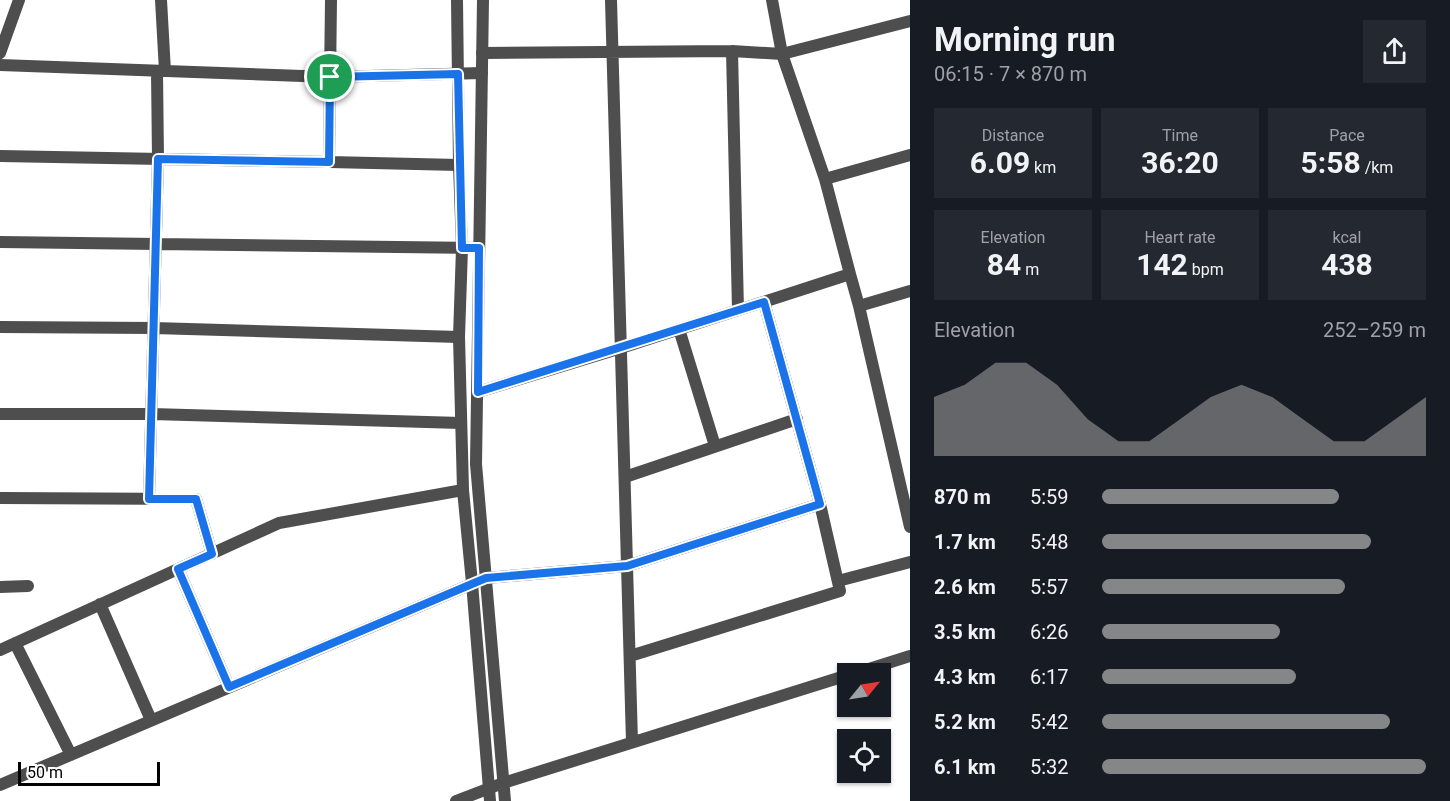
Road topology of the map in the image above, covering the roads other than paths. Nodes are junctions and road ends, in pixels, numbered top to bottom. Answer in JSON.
{"nodes":[{"id":1,"x":19,"y":0,"type":"edge"},
{"id":2,"x":161,"y":0,"type":"edge"},
{"id":3,"x":331,"y":0,"type":"edge"},
{"id":4,"x":457,"y":0,"type":"edge"},
{"id":5,"x":483,"y":0,"type":"edge"},
{"id":6,"x":611,"y":0,"type":"edge"},
{"id":7,"x":772,"y":0,"type":"edge"},
{"id":8,"x":910,"y":21,"type":"edge"},
{"id":9,"x":732,"y":51,"type":"junction"},
{"id":10,"x":613,"y":52,"type":"junction"},
{"id":11,"x":482,"y":53,"type":"junction"},
{"id":12,"x":0,"y":54,"type":"edge"},
{"id":13,"x":782,"y":54,"type":"junction"},
{"id":14,"x":0,"y":65,"type":"edge"},
{"id":15,"x":161,"y":71,"type":"junction"},
{"id":16,"x":482,"y":73,"type":"junction"},
{"id":17,"x":458,"y":74,"type":"junction"},
{"id":18,"x":330,"y":77,"type":"junction"},
{"id":19,"x":910,"y":155,"type":"edge"},
{"id":20,"x":0,"y":156,"type":"edge"},
{"id":21,"x":158,"y":159,"type":"junction"},
{"id":22,"x":329,"y":162,"type":"junction"},
{"id":23,"x":459,"y":165,"type":"junction"},
{"id":24,"x":825,"y":179,"type":"junction"},
{"id":25,"x":0,"y":242,"type":"edge"},
{"id":26,"x":156,"y":244,"type":"junction"},
{"id":27,"x":462,"y":248,"type":"junction"},
{"id":28,"x":479,"y":248,"type":"junction"},
{"id":29,"x":850,"y":274,"type":"junction"},
{"id":30,"x":910,"y":291,"type":"edge"},
{"id":31,"x":764,"y":302,"type":"junction"},
{"id":32,"x":860,"y":306,"type":"junction"},
{"id":33,"x":738,"y":310,"type":"junction"},
{"id":34,"x":0,"y":327,"type":"edge"},
{"id":35,"x":154,"y":328,"type":"junction"},
{"id":36,"x":679,"y":329,"type":"junction"},
{"id":37,"x":459,"y":338,"type":"junction"},
{"id":38,"x":621,"y":348,"type":"junction"},
{"id":39,"x":478,"y":392,"type":"junction"},
{"id":40,"x":0,"y":414,"type":"edge"},
{"id":41,"x":152,"y":414,"type":"junction"},
{"id":42,"x":797,"y":419,"type":"junction"},
{"id":43,"x":461,"y":423,"type":"junction"},
{"id":44,"x":716,"y":446,"type":"junction"},
{"id":45,"x":625,"y":477,"type":"junction"},
{"id":46,"x":463,"y":490,"type":"junction"},
{"id":47,"x":0,"y":498,"type":"edge"},
{"id":48,"x":149,"y":499,"type":"junction"},
{"id":49,"x":820,"y":504,"type":"junction"},
{"id":50,"x":910,"y":527,"type":"edge"},
{"id":51,"x":212,"y":554,"type":"junction"},
{"id":52,"x":910,"y":562,"type":"edge"},
{"id":53,"x":627,"y":566,"type":"junction"},
{"id":54,"x":178,"y":569,"type":"junction"},
{"id":55,"x":486,"y":578,"type":"junction"},
{"id":56,"x":838,"y":581,"type":"junction"},
{"id":57,"x":472,"y":584,"type":"junction"},
{"id":58,"x":28,"y":586,"type":"dead end"},
{"id":59,"x":0,"y":587,"type":"edge"},
{"id":60,"x":100,"y":604,"type":"junction"},
{"id":61,"x":15,"y":643,"type":"junction"},
{"id":62,"x":0,"y":650,"type":"edge"},
{"id":63,"x":630,"y":656,"type":"junction"},
{"id":64,"x":910,"y":656,"type":"edge"},
{"id":65,"x":888,"y":663,"type":"edge"},
{"id":66,"x":837,"y":678,"type":"edge"},
{"id":67,"x":229,"y":687,"type":"junction"},
{"id":68,"x":152,"y":720,"type":"junction"},
{"id":69,"x":632,"y":742,"type":"junction"},
{"id":70,"x":71,"y":755,"type":"junction"},
{"id":71,"x":503,"y":783,"type":"junction"},
{"id":72,"x":0,"y":785,"type":"edge"},
{"id":73,"x":489,"y":795,"type":"edge"},
{"id":74,"x":456,"y":801,"type":"edge"},
{"id":75,"x":506,"y":801,"type":"edge"}],
"edges":[{"from":1,"to":12,"type":"street"},
{"from":2,"to":15,"type":"street"},
{"from":3,"to":18,"type":"street"},
{"from":4,"to":17,"type":"street"},
{"from":5,"to":11,"type":"street"},
{"from":6,"to":10,"type":"street"},
{"from":7,"to":13,"type":"street"},
{"from":8,"to":13,"type":"street"},
{"from":9,"to":10,"type":"street"},
{"from":9,"to":13,"type":"street"},
{"from":9,"to":33,"type":"street"},
{"from":10,"to":11,"type":"street"},
{"from":10,"to":38,"type":"street"},
{"from":11,"to":16,"type":"street"},
{"from":13,"to":24,"type":"street"},
{"from":14,"to":15,"type":"street"},
{"from":15,"to":18,"type":"street"},
{"from":15,"to":21,"type":"street"},
{"from":16,"to":17,"type":"street"},
{"from":16,"to":28,"type":"street"},
{"from":17,"to":18,"type":"street"},
{"from":17,"to":23,"type":"street"},
{"from":18,"to":22,"type":"street"},
{"from":19,"to":24,"type":"street"},
{"from":20,"to":21,"type":"street"},
{"from":21,"to":22,"type":"street"},
{"from":21,"to":26,"type":"street"},
{"from":22,"to":23,"type":"street"},
{"from":23,"to":27,"type":"street"},
{"from":24,"to":29,"type":"street"},
{"from":25,"to":26,"type":"street"},
{"from":26,"to":27,"type":"street"},
{"from":26,"to":35,"type":"street"},
{"from":27,"to":28,"type":"street"},
{"from":27,"to":37,"type":"street"},
{"from":28,"to":39,"type":"street"},
{"from":29,"to":31,"type":"street"},
{"from":29,"to":32,"type":"street"},
{"from":30,"to":32,"type":"street"},
{"from":31,"to":33,"type":"street"},
{"from":31,"to":42,"type":"street"},
{"from":32,"to":50,"type":"street"},
{"from":33,"to":36,"type":"street"},
{"from":34,"to":35,"type":"street"},
{"from":35,"to":37,"type":"street"},
{"from":35,"to":41,"type":"street"},
{"from":36,"to":38,"type":"street"},
{"from":36,"to":44,"type":"street"},
{"from":37,"to":43,"type":"street"},
{"from":38,"to":39,"type":"street"},
{"from":38,"to":45,"type":"street"},
{"from":39,"to":55,"type":"street"},
{"from":40,"to":41,"type":"street"},
{"from":41,"to":43,"type":"street"},
{"from":41,"to":48,"type":"street"},
{"from":42,"to":44,"type":"street"},
{"from":42,"to":49,"type":"street"},
{"from":43,"to":46,"type":"street"},
{"from":44,"to":45,"type":"street"},
{"from":45,"to":53,"type":"street"},
{"from":46,"to":51,"type":"street"},
{"from":46,"to":57,"type":"street"},
{"from":47,"to":48,"type":"street"},
{"from":48,"to":51,"type":"street"},
{"from":49,"to":53,"type":"street"},
{"from":49,"to":56,"type":"street"},
{"from":51,"to":54,"type":"street"},
{"from":52,"to":56,"type":"street"},
{"from":53,"to":55,"type":"street"},
{"from":53,"to":63,"type":"street"},
{"from":54,"to":60,"type":"street"},
{"from":54,"to":67,"type":"street"},
{"from":55,"to":57,"type":"street"},
{"from":55,"to":71,"type":"street"},
{"from":56,"to":63,"type":"street"},
{"from":57,"to":67,"type":"street"},
{"from":57,"to":73,"type":"street"},
{"from":58,"to":59,"type":"street"},
{"from":60,"to":61,"type":"street"},
{"from":60,"to":68,"type":"street"},
{"from":61,"to":62,"type":"street"},
{"from":61,"to":70,"type":"street"},
{"from":63,"to":69,"type":"street"},
{"from":64,"to":65,"type":"street"},
{"from":66,"to":69,"type":"street"},
{"from":67,"to":68,"type":"street"},
{"from":68,"to":70,"type":"street"},
{"from":69,"to":71,"type":"street"},
{"from":70,"to":72,"type":"street"},
{"from":71,"to":73,"type":"street"},
{"from":71,"to":75,"type":"street"},
{"from":73,"to":74,"type":"street"}]}
